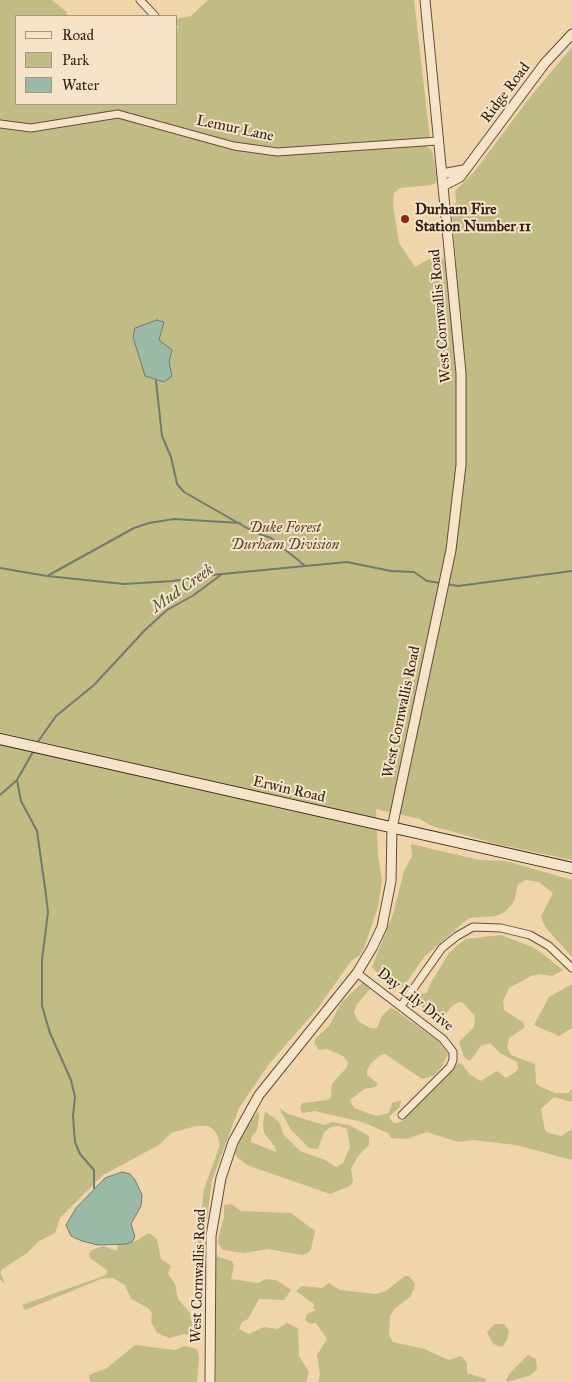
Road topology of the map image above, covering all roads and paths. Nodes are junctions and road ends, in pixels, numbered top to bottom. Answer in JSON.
{"nodes":[{"id":1,"x":140,"y":0,"type":"edge"},
{"id":2,"x":424,"y":0,"type":"edge"},
{"id":3,"x":154,"y":15,"type":"edge"},
{"id":4,"x":572,"y":34,"type":"edge"},
{"id":5,"x":0,"y":124,"type":"edge"},
{"id":6,"x":438,"y":141,"type":"junction"},
{"id":7,"x":463,"y":170,"type":"junction"},
{"id":8,"x":442,"y":174,"type":"junction"},
{"id":9,"x":443,"y":186,"type":"junction"},
{"id":10,"x":0,"y":739,"type":"edge"},
{"id":11,"x":392,"y":828,"type":"junction"},
{"id":12,"x":572,"y":868,"type":"edge"},
{"id":13,"x":572,"y":968,"type":"edge"},
{"id":14,"x":357,"y":972,"type":"junction"},
{"id":15,"x":401,"y":1006,"type":"junction"},
{"id":16,"x":402,"y":1115,"type":"dead end"},
{"id":17,"x":210,"y":1382,"type":"edge"}],
"edges":[{"from":1,"to":3,"type":"street"},
{"from":2,"to":6,"type":"street","name":"West Cornwallis Road"},
{"from":4,"to":7,"type":"street","name":"Ridge Road"},
{"from":5,"to":6,"type":"street","name":"Lemur Lane"},
{"from":6,"to":8,"type":"street","name":"West Cornwallis Road"},
{"from":7,"to":8,"type":"street"},
{"from":7,"to":9,"type":"street","name":"Ridge Road"},
{"from":8,"to":9,"type":"street","name":"West Cornwallis Road"},
{"from":9,"to":11,"type":"street","name":"West Cornwallis Road"},
{"from":10,"to":11,"type":"main road","name":"Erwin Road"},
{"from":11,"to":12,"type":"main road","name":"Erwin Road"},
{"from":11,"to":14,"type":"street","name":"West Cornwallis Road"},
{"from":13,"to":15,"type":"street"},
{"from":14,"to":15,"type":"street","name":"Day Lily Drive"},
{"from":14,"to":17,"type":"street","name":"West Cornwallis Road"},
{"from":15,"to":16,"type":"street","name":"Day Lily Drive"}]}
